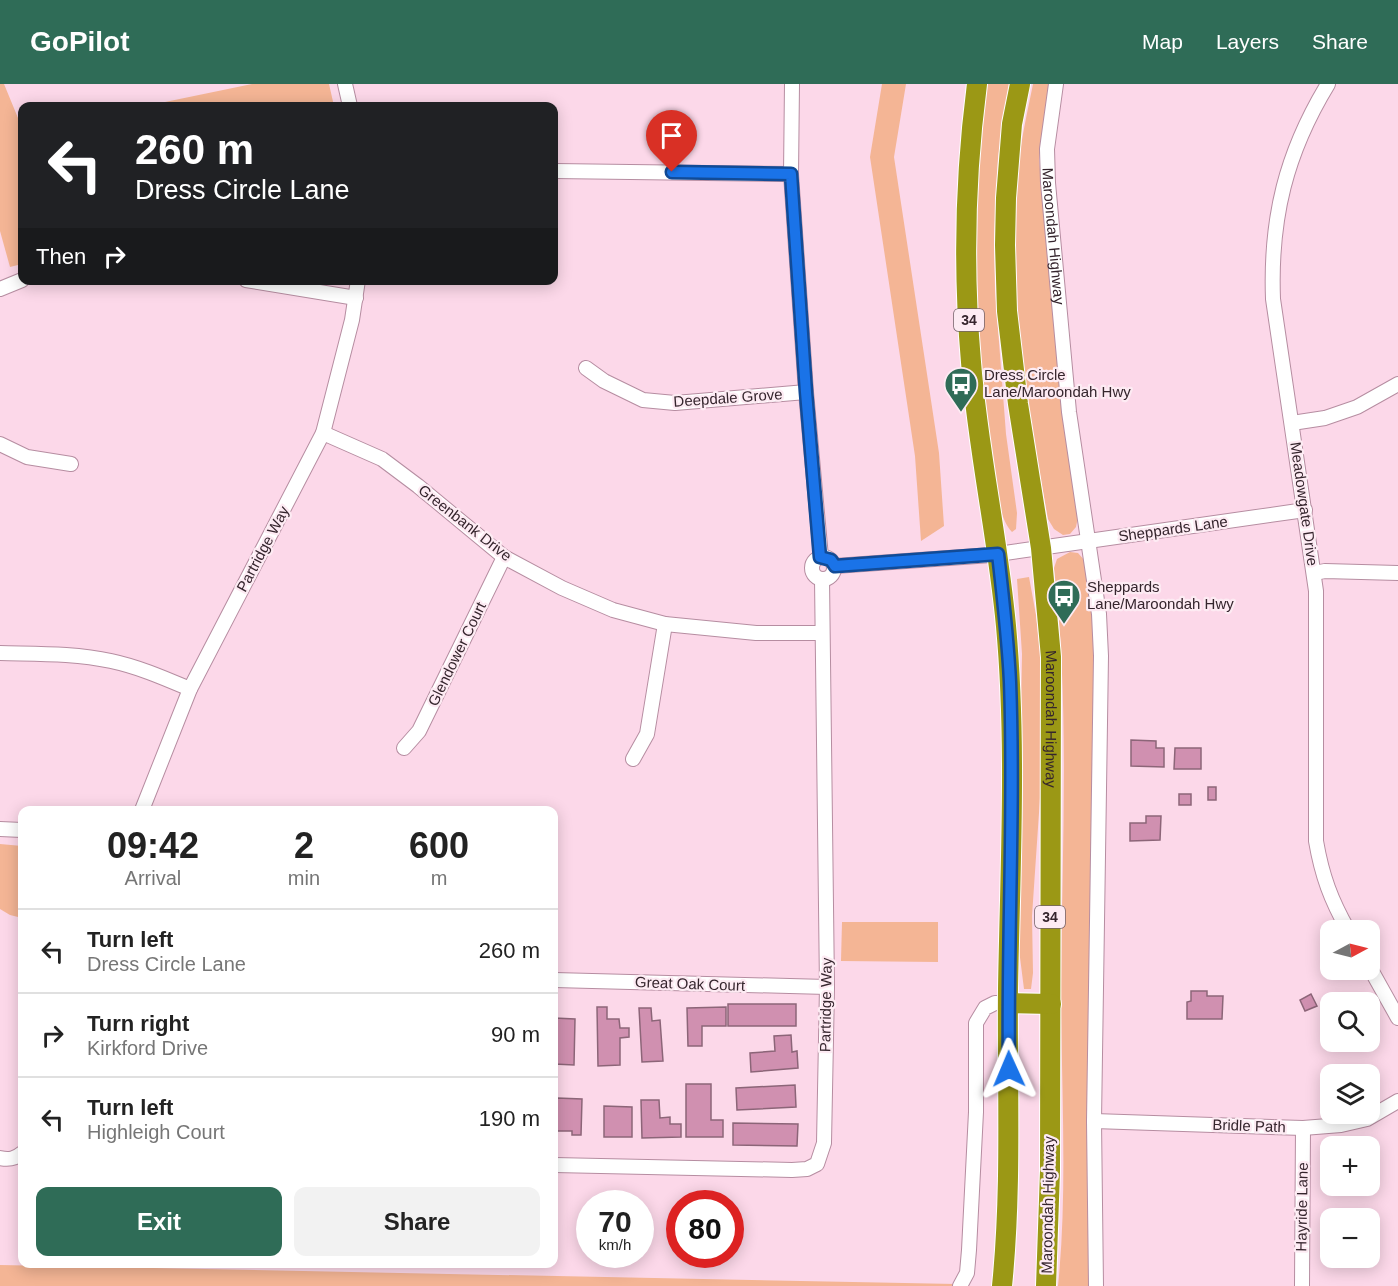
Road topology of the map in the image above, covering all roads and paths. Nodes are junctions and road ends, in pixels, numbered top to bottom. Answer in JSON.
{"nodes":[{"id":1,"x":345,"y":84,"type":"edge"},
{"id":2,"x":792,"y":84,"type":"edge"},
{"id":3,"x":977,"y":84,"type":"edge"},
{"id":4,"x":1020,"y":84,"type":"edge"},
{"id":5,"x":1056,"y":84,"type":"edge"},
{"id":6,"x":1329,"y":84,"type":"edge"},
{"id":7,"x":349,"y":102,"type":"edge"},
{"id":8,"x":558,"y":171,"type":"edge"},
{"id":9,"x":791,"y":174,"type":"junction"},
{"id":10,"x":18,"y":282,"type":"edge"},
{"id":11,"x":277,"y":285,"type":"edge"},
{"id":12,"x":357,"y":285,"type":"edge"},
{"id":13,"x":0,"y":289,"type":"edge"},
{"id":14,"x":356,"y":298,"type":"junction"},
{"id":15,"x":586,"y":368,"type":"dead end"},
{"id":16,"x":1398,"y":384,"type":"edge"},
{"id":17,"x":806,"y":392,"type":"junction"},
{"id":18,"x":1292,"y":423,"type":"junction"},
{"id":19,"x":323,"y":434,"type":"junction"},
{"id":20,"x":0,"y":444,"type":"edge"},
{"id":21,"x":71,"y":464,"type":"dead end"},
{"id":22,"x":1305,"y":510,"type":"junction"},
{"id":23,"x":1088,"y":542,"type":"junction"},
{"id":24,"x":1041,"y":548,"type":"junction"},
{"id":25,"x":998,"y":554,"type":"junction"},
{"id":26,"x":504,"y":556,"type":"junction"},
{"id":27,"x":820,"y":557,"type":"junction"},
{"id":28,"x":835,"y":566,"type":"junction"},
{"id":29,"x":1314,"y":573,"type":"junction"},
{"id":30,"x":1398,"y":573,"type":"edge"},
{"id":31,"x":822,"y":579,"type":"junction"},
{"id":32,"x":665,"y":624,"type":"junction"},
{"id":33,"x":822,"y":633,"type":"junction"},
{"id":34,"x":0,"y":653,"type":"edge"},
{"id":35,"x":190,"y":689,"type":"junction"},
{"id":36,"x":404,"y":748,"type":"dead end"},
{"id":37,"x":633,"y":759,"type":"dead end"},
{"id":38,"x":144,"y":806,"type":"edge"},
{"id":39,"x":0,"y":829,"type":"edge"},
{"id":40,"x":18,"y":830,"type":"edge"},
{"id":41,"x":1343,"y":920,"type":"edge"},
{"id":42,"x":558,"y":980,"type":"edge"},
{"id":43,"x":1377,"y":980,"type":"edge"},
{"id":44,"x":827,"y":987,"type":"junction"},
{"id":45,"x":1008,"y":1003,"type":"junction"},
{"id":46,"x":1051,"y":1004,"type":"junction"},
{"id":47,"x":1398,"y":1018,"type":"edge"},
{"id":48,"x":1398,"y":1101,"type":"edge"},
{"id":49,"x":1094,"y":1120,"type":"junction"},
{"id":50,"x":1303,"y":1128,"type":"junction"},
{"id":51,"x":18,"y":1156,"type":"edge"},
{"id":52,"x":0,"y":1158,"type":"edge"},
{"id":53,"x":558,"y":1165,"type":"edge"},
{"id":54,"x":960,"y":1286,"type":"edge"},
{"id":55,"x":1002,"y":1286,"type":"edge"},
{"id":56,"x":1046,"y":1286,"type":"edge"},
{"id":57,"x":1096,"y":1286,"type":"edge"},
{"id":58,"x":1302,"y":1286,"type":"edge"}],
"edges":[{"from":1,"to":7,"type":"street"},
{"from":2,"to":9,"type":"street"},
{"from":3,"to":25,"type":"highway","number":"34"},
{"from":4,"to":24,"type":"highway","name":"Maroondah Highway","number":"34"},
{"from":5,"to":23,"type":"street","name":"Maroondah Highway"},
{"from":6,"to":18,"type":"street","name":"Meadowgate Drive"},
{"from":8,"to":9,"type":"street"},
{"from":9,"to":17,"type":"street"},
{"from":10,"to":13,"type":"street"},
{"from":11,"to":14,"type":"street"},
{"from":12,"to":14,"type":"street","name":"Partridge Way"},
{"from":14,"to":19,"type":"street","name":"Partridge Way"},
{"from":15,"to":17,"type":"street","name":"Deepdale Grove"},
{"from":16,"to":18,"type":"street"},
{"from":17,"to":27,"type":"street"},
{"from":18,"to":22,"type":"street","name":"Meadowgate Drive"},
{"from":19,"to":26,"type":"street","name":"Greenbank Drive"},
{"from":19,"to":35,"type":"street","name":"Partridge Way"},
{"from":20,"to":21,"type":"street"},
{"from":22,"to":23,"type":"street","name":"Sheppards Lane"},
{"from":22,"to":29,"type":"street","name":"Meadowgate Drive"},
{"from":23,"to":24,"type":"street","name":"Sheppards Lane"},
{"from":23,"to":49,"type":"street","name":"Maroondah Highway"},
{"from":24,"to":25,"type":"street","name":"Sheppards Lane"},
{"from":24,"to":46,"type":"highway","name":"Maroondah Highway","number":"34"},
{"from":25,"to":28,"type":"street","name":"Sheppards Lane"},
{"from":25,"to":45,"type":"highway","number":"34"},
{"from":26,"to":32,"type":"street","name":"Greenbank Drive"},
{"from":26,"to":36,"type":"street","name":"Glendower Court"},
{"from":27,"to":28,"type":"street"},
{"from":27,"to":31,"type":"street"},
{"from":28,"to":31,"type":"street"},
{"from":29,"to":30,"type":"street"},
{"from":29,"to":41,"type":"street","name":"Meadowgate Drive"},
{"from":31,"to":33,"type":"street","name":"Partridge Way"},
{"from":32,"to":33,"type":"street","name":"Greenbank Drive"},
{"from":32,"to":37,"type":"street"},
{"from":33,"to":44,"type":"street","name":"Partridge Way"},
{"from":34,"to":35,"type":"street"},
{"from":35,"to":38,"type":"street","name":"Partridge Way"},
{"from":39,"to":40,"type":"street"},
{"from":42,"to":44,"type":"street","name":"Great Oak Court"},
{"from":43,"to":47,"type":"street"},
{"from":44,"to":53,"type":"street","name":"Partridge Way"},
{"from":45,"to":46,"type":"highway"},
{"from":45,"to":54,"type":"street"},
{"from":45,"to":55,"type":"highway","number":"34"},
{"from":46,"to":56,"type":"highway","name":"Maroondah Highway","number":"34"},
{"from":48,"to":50,"type":"street","name":"Bridle Path"},
{"from":49,"to":50,"type":"street","name":"Bridle Path"},
{"from":49,"to":57,"type":"street","name":"Maroondah Highway"},
{"from":50,"to":58,"type":"street","name":"Hayride Lane"},
{"from":51,"to":52,"type":"street"}]}
